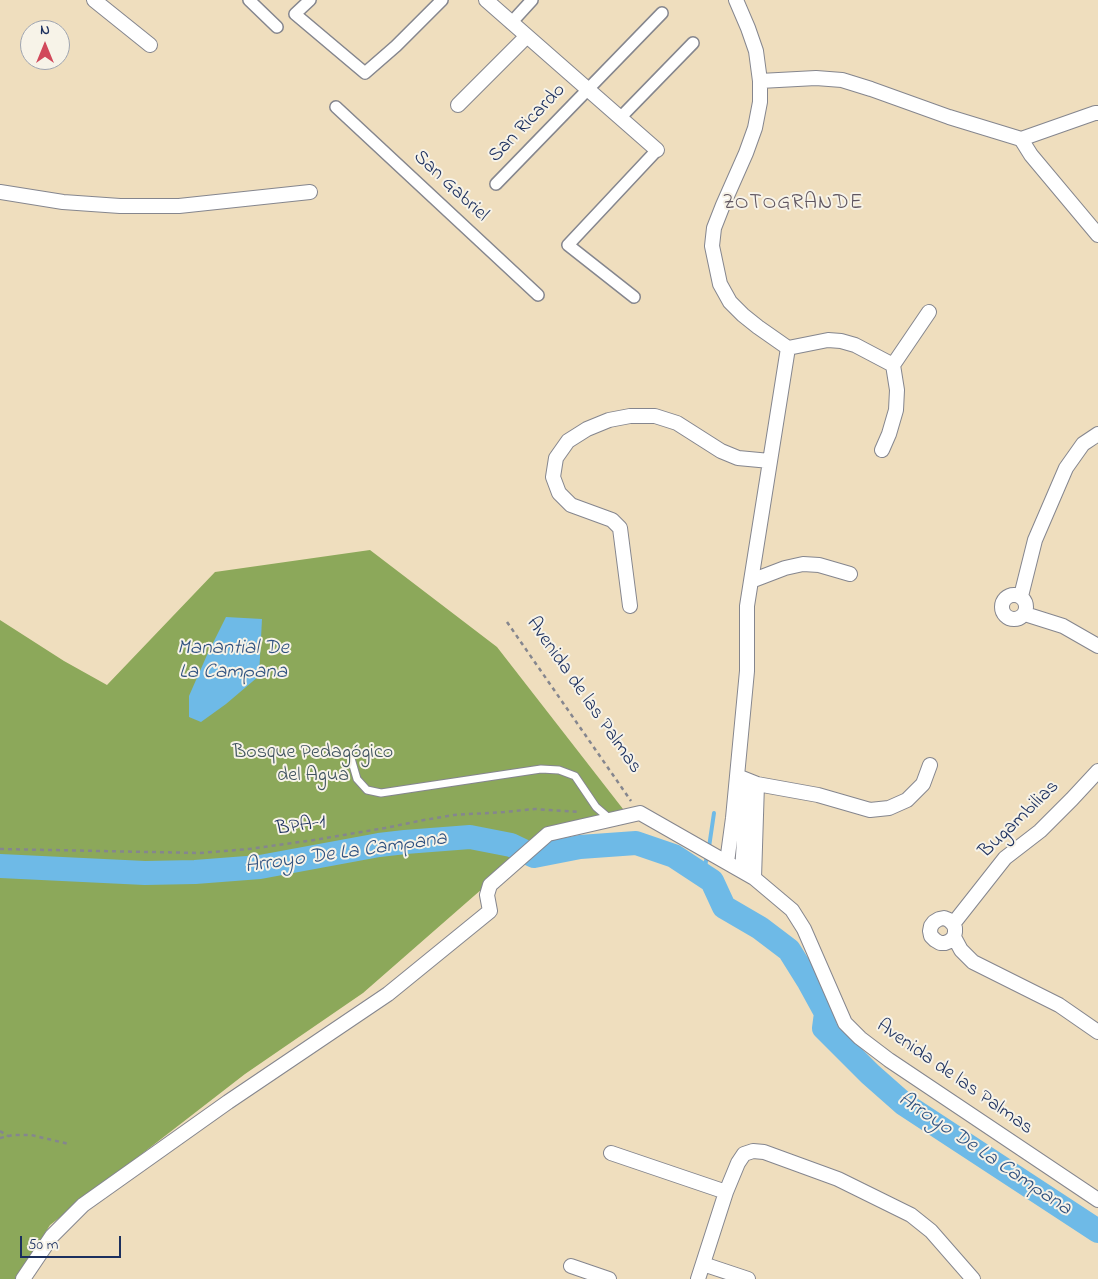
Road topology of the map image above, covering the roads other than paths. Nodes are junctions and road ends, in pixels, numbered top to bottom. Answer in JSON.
{"nodes":[{"id":1,"x":94,"y":0,"type":"edge"},
{"id":2,"x":249,"y":0,"type":"edge"},
{"id":3,"x":310,"y":0,"type":"edge"},
{"id":4,"x":442,"y":0,"type":"edge"},
{"id":5,"x":486,"y":0,"type":"edge"},
{"id":6,"x":532,"y":0,"type":"edge"},
{"id":7,"x":736,"y":0,"type":"edge"},
{"id":8,"x":662,"y":13,"type":"dead end"},
{"id":9,"x":511,"y":22,"type":"junction"},
{"id":10,"x":277,"y":27,"type":"dead end"},
{"id":11,"x":527,"y":36,"type":"junction"},
{"id":12,"x":693,"y":44,"type":"dead end"},
{"id":13,"x":150,"y":45,"type":"dead end"},
{"id":14,"x":760,"y":81,"type":"junction"},
{"id":15,"x":588,"y":89,"type":"junction"},
{"id":16,"x":458,"y":106,"type":"dead end"},
{"id":17,"x":336,"y":107,"type":"dead end"},
{"id":18,"x":1098,"y":113,"type":"edge"},
{"id":19,"x":620,"y":118,"type":"junction"},
{"id":20,"x":1021,"y":139,"type":"junction"},
{"id":21,"x":657,"y":150,"type":"joint"},
{"id":22,"x":496,"y":184,"type":"dead end"},
{"id":23,"x":0,"y":192,"type":"edge"},
{"id":24,"x":310,"y":192,"type":"dead end"},
{"id":25,"x":1098,"y":235,"type":"edge"},
{"id":26,"x":538,"y":295,"type":"dead end"},
{"id":27,"x":634,"y":297,"type":"dead end"},
{"id":28,"x":929,"y":312,"type":"dead end"},
{"id":29,"x":788,"y":348,"type":"junction"},
{"id":30,"x":893,"y":365,"type":"junction"},
{"id":31,"x":1098,"y":434,"type":"edge"},
{"id":32,"x":882,"y":450,"type":"dead end"},
{"id":33,"x":770,"y":461,"type":"junction"},
{"id":34,"x":850,"y":574,"type":"dead end"},
{"id":35,"x":751,"y":581,"type":"junction"},
{"id":36,"x":1020,"y":596,"type":"junction"},
{"id":37,"x":630,"y":606,"type":"dead end"},
{"id":38,"x":1025,"y":614,"type":"junction"},
{"id":39,"x":1098,"y":646,"type":"edge"},
{"id":40,"x":350,"y":755,"type":"dead end"},
{"id":41,"x":930,"y":765,"type":"dead end"},
{"id":42,"x":1098,"y":771,"type":"edge"},
{"id":43,"x":747,"y":780,"type":"junction"},
{"id":44,"x":606,"y":816,"type":"junction"},
{"id":45,"x":721,"y":859,"type":"junction"},
{"id":46,"x":748,"y":874,"type":"junction"},
{"id":47,"x":1098,"y":1032,"type":"edge"},
{"id":48,"x":612,"y":1153,"type":"dead end"},
{"id":49,"x":726,"y":1192,"type":"junction"},
{"id":50,"x":1098,"y":1200,"type":"edge"},
{"id":51,"x":702,"y":1264,"type":"junction"},
{"id":52,"x":571,"y":1266,"type":"dead end"},
{"id":53,"x":23,"y":1279,"type":"edge"},
{"id":54,"x":609,"y":1279,"type":"edge"},
{"id":55,"x":698,"y":1279,"type":"edge"},
{"id":56,"x":748,"y":1279,"type":"edge"},
{"id":57,"x":972,"y":1279,"type":"edge"}],
"edges":[{"from":1,"to":13,"type":"street"},
{"from":2,"to":10,"type":"street"},
{"from":3,"to":4,"type":"street"},
{"from":5,"to":9,"type":"street"},
{"from":6,"to":9,"type":"street"},
{"from":7,"to":14,"type":"street"},
{"from":8,"to":15,"type":"street","name":"San Ricardo"},
{"from":9,"to":11,"type":"street"},
{"from":11,"to":15,"type":"street"},
{"from":11,"to":16,"type":"street"},
{"from":12,"to":19,"type":"street"},
{"from":14,"to":20,"type":"street"},
{"from":14,"to":29,"type":"street"},
{"from":15,"to":19,"type":"street"},
{"from":15,"to":22,"type":"street","name":"San Ricardo"},
{"from":17,"to":26,"type":"street","name":"San Gabriel"},
{"from":18,"to":20,"type":"street"},
{"from":19,"to":21,"type":"street"},
{"from":20,"to":25,"type":"street"},
{"from":21,"to":27,"type":"street"},
{"from":23,"to":24,"type":"street"},
{"from":28,"to":30,"type":"street"},
{"from":29,"to":30,"type":"street"},
{"from":29,"to":33,"type":"street"},
{"from":30,"to":32,"type":"street"},
{"from":31,"to":36,"type":"street"},
{"from":33,"to":35,"type":"street"},
{"from":33,"to":37,"type":"street"},
{"from":34,"to":35,"type":"street"},
{"from":35,"to":43,"type":"street"},
{"from":36,"to":38,"type":"street"},
{"from":36,"to":38,"type":"street"},
{"from":38,"to":39,"type":"street"},
{"from":40,"to":44,"type":"lane"},
{"from":41,"to":43,"type":"street"},
{"from":42,"to":47,"type":"street","name":"Bugambilias"},
{"from":43,"to":45,"type":"street"},
{"from":43,"to":46,"type":"street"},
{"from":44,"to":45,"type":"street","name":"Avenida de las Palmas"},
{"from":44,"to":53,"type":"street"},
{"from":45,"to":46,"type":"street","name":"Avenida de las Palmas"},
{"from":46,"to":50,"type":"street","name":"Avenida de las Palmas"},
{"from":48,"to":49,"type":"street"},
{"from":49,"to":51,"type":"street"},
{"from":49,"to":57,"type":"street"},
{"from":51,"to":55,"type":"street"},
{"from":51,"to":56,"type":"street"},
{"from":52,"to":54,"type":"street"}]}
